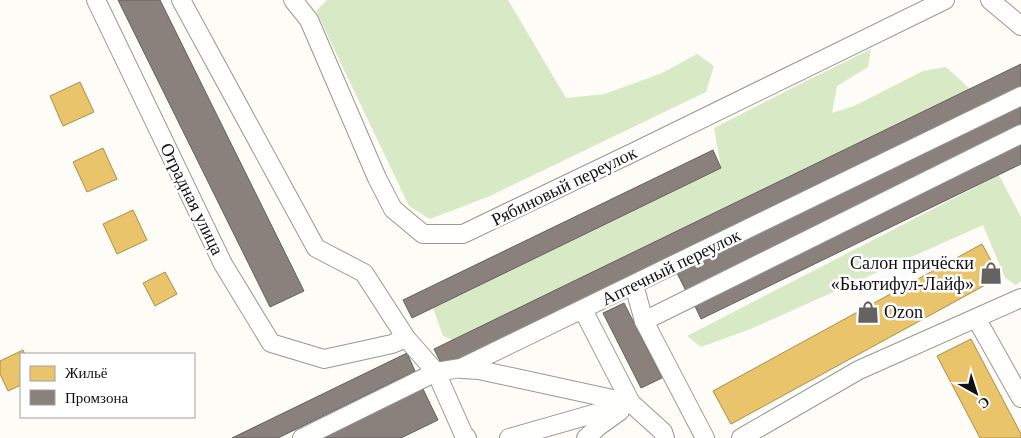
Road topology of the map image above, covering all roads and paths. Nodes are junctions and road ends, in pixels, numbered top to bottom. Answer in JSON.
{"nodes":[{"id":1,"x":96,"y":0,"type":"edge"},
{"id":2,"x":181,"y":0,"type":"edge"},
{"id":3,"x":945,"y":0,"type":"edge"},
{"id":4,"x":990,"y":0,"type":"edge"},
{"id":5,"x":294,"y":1,"type":"edge"},
{"id":6,"x":1021,"y":26,"type":"edge"},
{"id":7,"x":1021,"y":96,"type":"edge"},
{"id":8,"x":1021,"y":134,"type":"edge"},
{"id":9,"x":634,"y":285,"type":"junction"},
{"id":10,"x":1021,"y":298,"type":"edge"},
{"id":11,"x":584,"y":310,"type":"junction"},
{"id":12,"x":976,"y":318,"type":"junction"},
{"id":13,"x":644,"y":321,"type":"junction"},
{"id":14,"x":406,"y":338,"type":"junction"},
{"id":15,"x":461,"y":368,"type":"junction"},
{"id":16,"x":436,"y":372,"type":"junction"},
{"id":17,"x":1021,"y":398,"type":"edge"},
{"id":18,"x":631,"y":403,"type":"junction"},
{"id":19,"x":461,"y":436,"type":"edge"},
{"id":20,"x":302,"y":438,"type":"edge"},
{"id":21,"x":509,"y":438,"type":"edge"},
{"id":22,"x":586,"y":438,"type":"edge"},
{"id":23,"x":665,"y":438,"type":"edge"},
{"id":24,"x":705,"y":438,"type":"edge"},
{"id":25,"x":741,"y":438,"type":"edge"}],
"edges":[{"from":1,"to":14,"type":"street","name":"Отрадная улица"},
{"from":2,"to":14,"type":"street"},
{"from":3,"to":5,"type":"street","name":"Рябиновый переулок"},
{"from":4,"to":6,"type":"street"},
{"from":7,"to":9,"type":"street","name":"Аптечный переулок"},
{"from":8,"to":13,"type":"street"},
{"from":9,"to":11,"type":"street","name":"Аптечный переулок"},
{"from":9,"to":13,"type":"street"},
{"from":10,"to":12,"type":"street"},
{"from":11,"to":15,"type":"street","name":"Аптечный переулок"},
{"from":11,"to":18,"type":"street"},
{"from":12,"to":17,"type":"street"},
{"from":12,"to":25,"type":"street"},
{"from":13,"to":24,"type":"street"},
{"from":14,"to":16,"type":"street"},
{"from":15,"to":16,"type":"street","name":"Аптечный переулок"},
{"from":15,"to":18,"type":"street"},
{"from":16,"to":19,"type":"street"},
{"from":16,"to":20,"type":"street","name":"Аптечный переулок"},
{"from":18,"to":21,"type":"street"},
{"from":18,"to":22,"type":"street"},
{"from":18,"to":23,"type":"street"}]}
